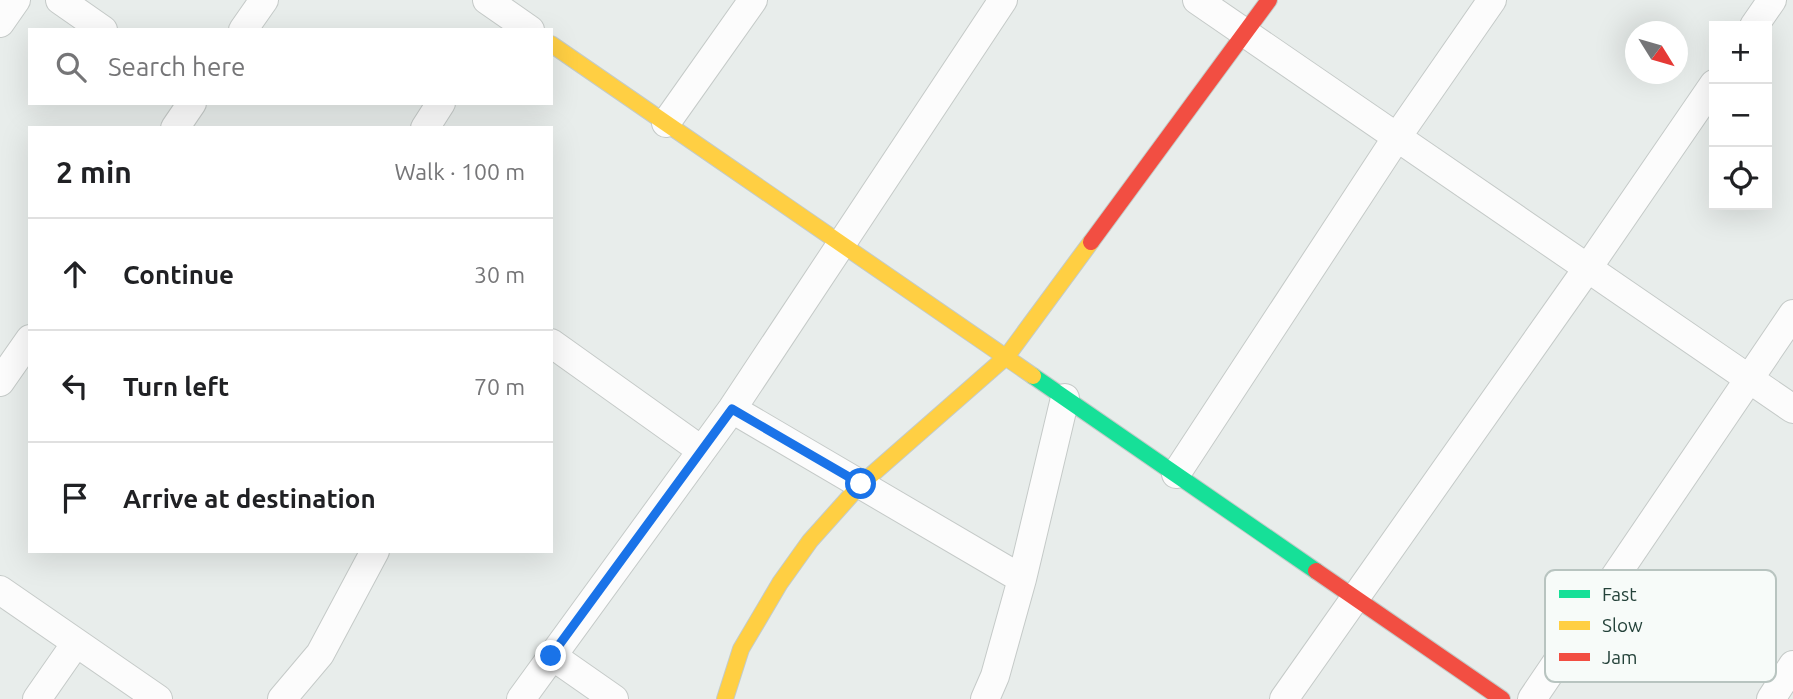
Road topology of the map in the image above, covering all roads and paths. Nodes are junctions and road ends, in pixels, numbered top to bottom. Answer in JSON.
{"nodes":[{"id":1,"x":16,"y":0,"type":"edge"},
{"id":2,"x":60,"y":0,"type":"edge"},
{"id":3,"x":264,"y":0,"type":"edge"},
{"id":4,"x":753,"y":0,"type":"edge"},
{"id":5,"x":1003,"y":0,"type":"edge"},
{"id":6,"x":1197,"y":0,"type":"edge"},
{"id":7,"x":1269,"y":0,"type":"edge"},
{"id":8,"x":1492,"y":0,"type":"edge"},
{"id":9,"x":1772,"y":0,"type":"edge"},
{"id":10,"x":497,"y":10,"type":"edge"},
{"id":11,"x":1757,"y":21,"type":"edge"},
{"id":12,"x":0,"y":23,"type":"edge"},
{"id":13,"x":100,"y":28,"type":"edge"},
{"id":14,"x":244,"y":28,"type":"edge"},
{"id":15,"x":527,"y":28,"type":"edge"},
{"id":16,"x":1245,"y":33,"type":"junction"},
{"id":17,"x":553,"y":45,"type":"edge"},
{"id":18,"x":1709,"y":91,"type":"edge"},
{"id":19,"x":191,"y":105,"type":"edge"},
{"id":20,"x":440,"y":105,"type":"edge"},
{"id":21,"x":666,"y":123,"type":"junction"},
{"id":22,"x":176,"y":126,"type":"edge"},
{"id":23,"x":426,"y":126,"type":"edge"},
{"id":24,"x":1397,"y":137,"type":"junction"},
{"id":25,"x":840,"y":243,"type":"junction"},
{"id":26,"x":1587,"y":269,"type":"junction"},
{"id":27,"x":1793,"y":314,"type":"edge"},
{"id":28,"x":28,"y":342,"type":"edge"},
{"id":29,"x":553,"y":344,"type":"edge"},
{"id":30,"x":1007,"y":356,"type":"junction"},
{"id":31,"x":1748,"y":378,"type":"junction"},
{"id":32,"x":0,"y":382,"type":"edge"},
{"id":33,"x":1065,"y":398,"type":"junction"},
{"id":34,"x":732,"y":409,"type":"junction"},
{"id":35,"x":1793,"y":409,"type":"edge"},
{"id":36,"x":701,"y":450,"type":"junction"},
{"id":37,"x":1176,"y":474,"type":"junction"},
{"id":38,"x":861,"y":484,"type":"junction"},
{"id":39,"x":374,"y":553,"type":"edge"},
{"id":40,"x":1619,"y":570,"type":"edge"},
{"id":41,"x":1022,"y":579,"type":"junction"},
{"id":42,"x":0,"y":590,"type":"edge"},
{"id":43,"x":1355,"y":598,"type":"junction"},
{"id":44,"x":76,"y":643,"type":"junction"},
{"id":45,"x":551,"y":656,"type":"junction"},
{"id":46,"x":1793,"y":665,"type":"edge"},
{"id":47,"x":1545,"y":680,"type":"edge"},
{"id":48,"x":37,"y":699,"type":"edge"},
{"id":49,"x":158,"y":699,"type":"edge"},
{"id":50,"x":282,"y":699,"type":"edge"},
{"id":51,"x":521,"y":699,"type":"edge"},
{"id":52,"x":614,"y":699,"type":"edge"},
{"id":53,"x":725,"y":699,"type":"edge"},
{"id":54,"x":985,"y":699,"type":"edge"},
{"id":55,"x":1284,"y":699,"type":"edge"},
{"id":56,"x":1502,"y":699,"type":"edge"},
{"id":57,"x":1532,"y":699,"type":"edge"},
{"id":58,"x":1771,"y":699,"type":"edge"}],
"edges":[{"from":1,"to":12,"type":"street"},
{"from":2,"to":13,"type":"street"},
{"from":3,"to":14,"type":"street"},
{"from":4,"to":21,"type":"street"},
{"from":5,"to":25,"type":"street"},
{"from":6,"to":16,"type":"street"},
{"from":7,"to":16,"type":"street"},
{"from":8,"to":24,"type":"street"},
{"from":9,"to":11,"type":"street"},
{"from":10,"to":15,"type":"street"},
{"from":16,"to":24,"type":"street"},
{"from":16,"to":30,"type":"street"},
{"from":17,"to":21,"type":"street"},
{"from":18,"to":26,"type":"street"},
{"from":19,"to":22,"type":"street"},
{"from":20,"to":23,"type":"street"},
{"from":21,"to":25,"type":"street"},
{"from":24,"to":26,"type":"street"},
{"from":24,"to":37,"type":"street"},
{"from":25,"to":30,"type":"street"},
{"from":25,"to":34,"type":"street"},
{"from":26,"to":31,"type":"street"},
{"from":26,"to":43,"type":"street"},
{"from":27,"to":31,"type":"street"},
{"from":28,"to":32,"type":"street"},
{"from":29,"to":36,"type":"street"},
{"from":30,"to":33,"type":"street"},
{"from":30,"to":38,"type":"street"},
{"from":31,"to":35,"type":"street"},
{"from":31,"to":40,"type":"street"},
{"from":33,"to":37,"type":"street"},
{"from":33,"to":41,"type":"street"},
{"from":34,"to":36,"type":"street"},
{"from":34,"to":38,"type":"street"},
{"from":36,"to":45,"type":"street"},
{"from":37,"to":43,"type":"street"},
{"from":38,"to":41,"type":"street"},
{"from":38,"to":53,"type":"street"},
{"from":39,"to":50,"type":"street"},
{"from":41,"to":54,"type":"street"},
{"from":42,"to":44,"type":"street"},
{"from":43,"to":55,"type":"street"},
{"from":43,"to":56,"type":"street"},
{"from":44,"to":48,"type":"street"},
{"from":44,"to":49,"type":"street"},
{"from":45,"to":51,"type":"street"},
{"from":45,"to":52,"type":"street"},
{"from":46,"to":58,"type":"street"},
{"from":47,"to":57,"type":"street"}]}
